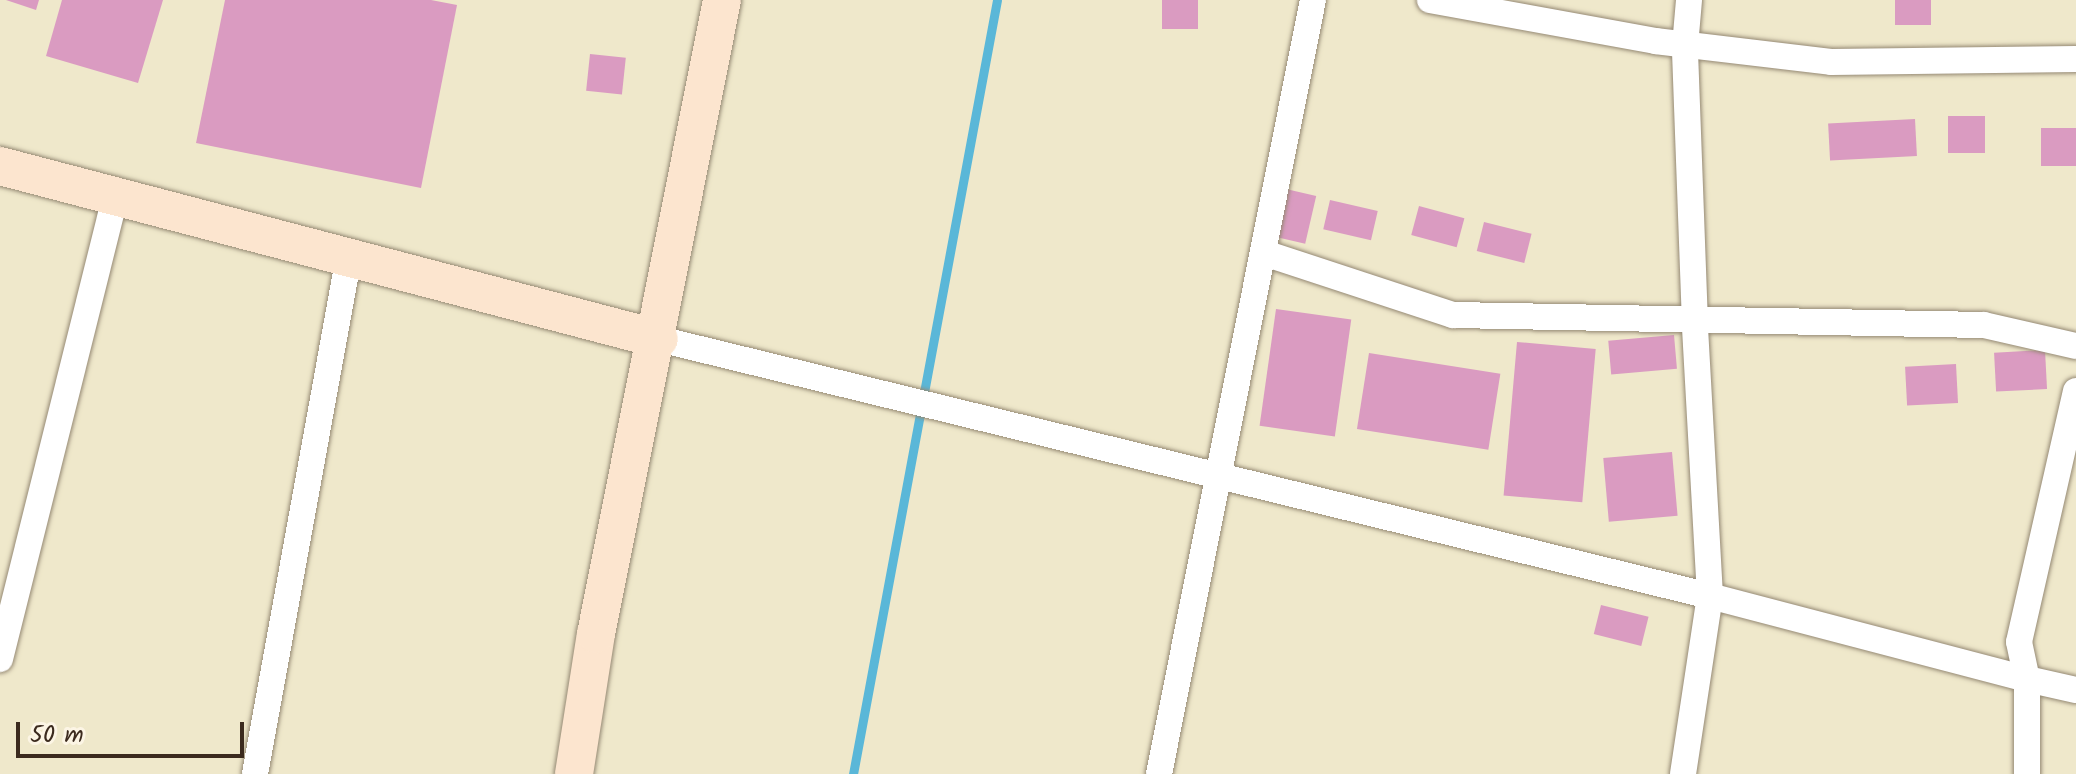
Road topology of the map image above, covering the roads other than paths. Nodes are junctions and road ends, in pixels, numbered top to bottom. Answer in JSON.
{"nodes":[{"id":1,"x":722,"y":0,"type":"edge"},
{"id":2,"x":1313,"y":0,"type":"edge"},
{"id":3,"x":1430,"y":0,"type":"edge"},
{"id":4,"x":1689,"y":0,"type":"edge"},
{"id":5,"x":1685,"y":46,"type":"junction"},
{"id":6,"x":2076,"y":59,"type":"edge"},
{"id":7,"x":0,"y":166,"type":"edge"},
{"id":8,"x":115,"y":198,"type":"junction"},
{"id":9,"x":1264,"y":253,"type":"junction"},
{"id":10,"x":348,"y":261,"type":"junction"},
{"id":11,"x":1695,"y":319,"type":"junction"},
{"id":12,"x":659,"y":339,"type":"junction"},
{"id":13,"x":2076,"y":346,"type":"edge"},
{"id":14,"x":2076,"y":391,"type":"edge"},
{"id":15,"x":1222,"y":477,"type":"junction"},
{"id":16,"x":1710,"y":596,"type":"junction"},
{"id":17,"x":0,"y":659,"type":"edge"},
{"id":18,"x":2027,"y":679,"type":"junction"},
{"id":19,"x":2076,"y":690,"type":"edge"},
{"id":20,"x":255,"y":774,"type":"edge"},
{"id":21,"x":574,"y":774,"type":"edge"},
{"id":22,"x":1159,"y":774,"type":"edge"},
{"id":23,"x":1683,"y":774,"type":"edge"},
{"id":24,"x":2027,"y":774,"type":"edge"}],
"edges":[{"from":1,"to":12,"type":"street"},
{"from":2,"to":9,"type":"street"},
{"from":3,"to":5,"type":"street"},
{"from":4,"to":5,"type":"street"},
{"from":5,"to":6,"type":"street"},
{"from":5,"to":11,"type":"street"},
{"from":7,"to":8,"type":"street"},
{"from":8,"to":10,"type":"street"},
{"from":8,"to":17,"type":"street"},
{"from":9,"to":11,"type":"street"},
{"from":9,"to":15,"type":"street"},
{"from":10,"to":12,"type":"street"},
{"from":10,"to":20,"type":"street"},
{"from":11,"to":13,"type":"street"},
{"from":11,"to":16,"type":"street"},
{"from":12,"to":15,"type":"street"},
{"from":12,"to":21,"type":"street"},
{"from":14,"to":18,"type":"street"},
{"from":15,"to":16,"type":"street"},
{"from":15,"to":22,"type":"street"},
{"from":16,"to":18,"type":"street"},
{"from":16,"to":23,"type":"street"},
{"from":18,"to":19,"type":"street"},
{"from":18,"to":24,"type":"street"}]}
